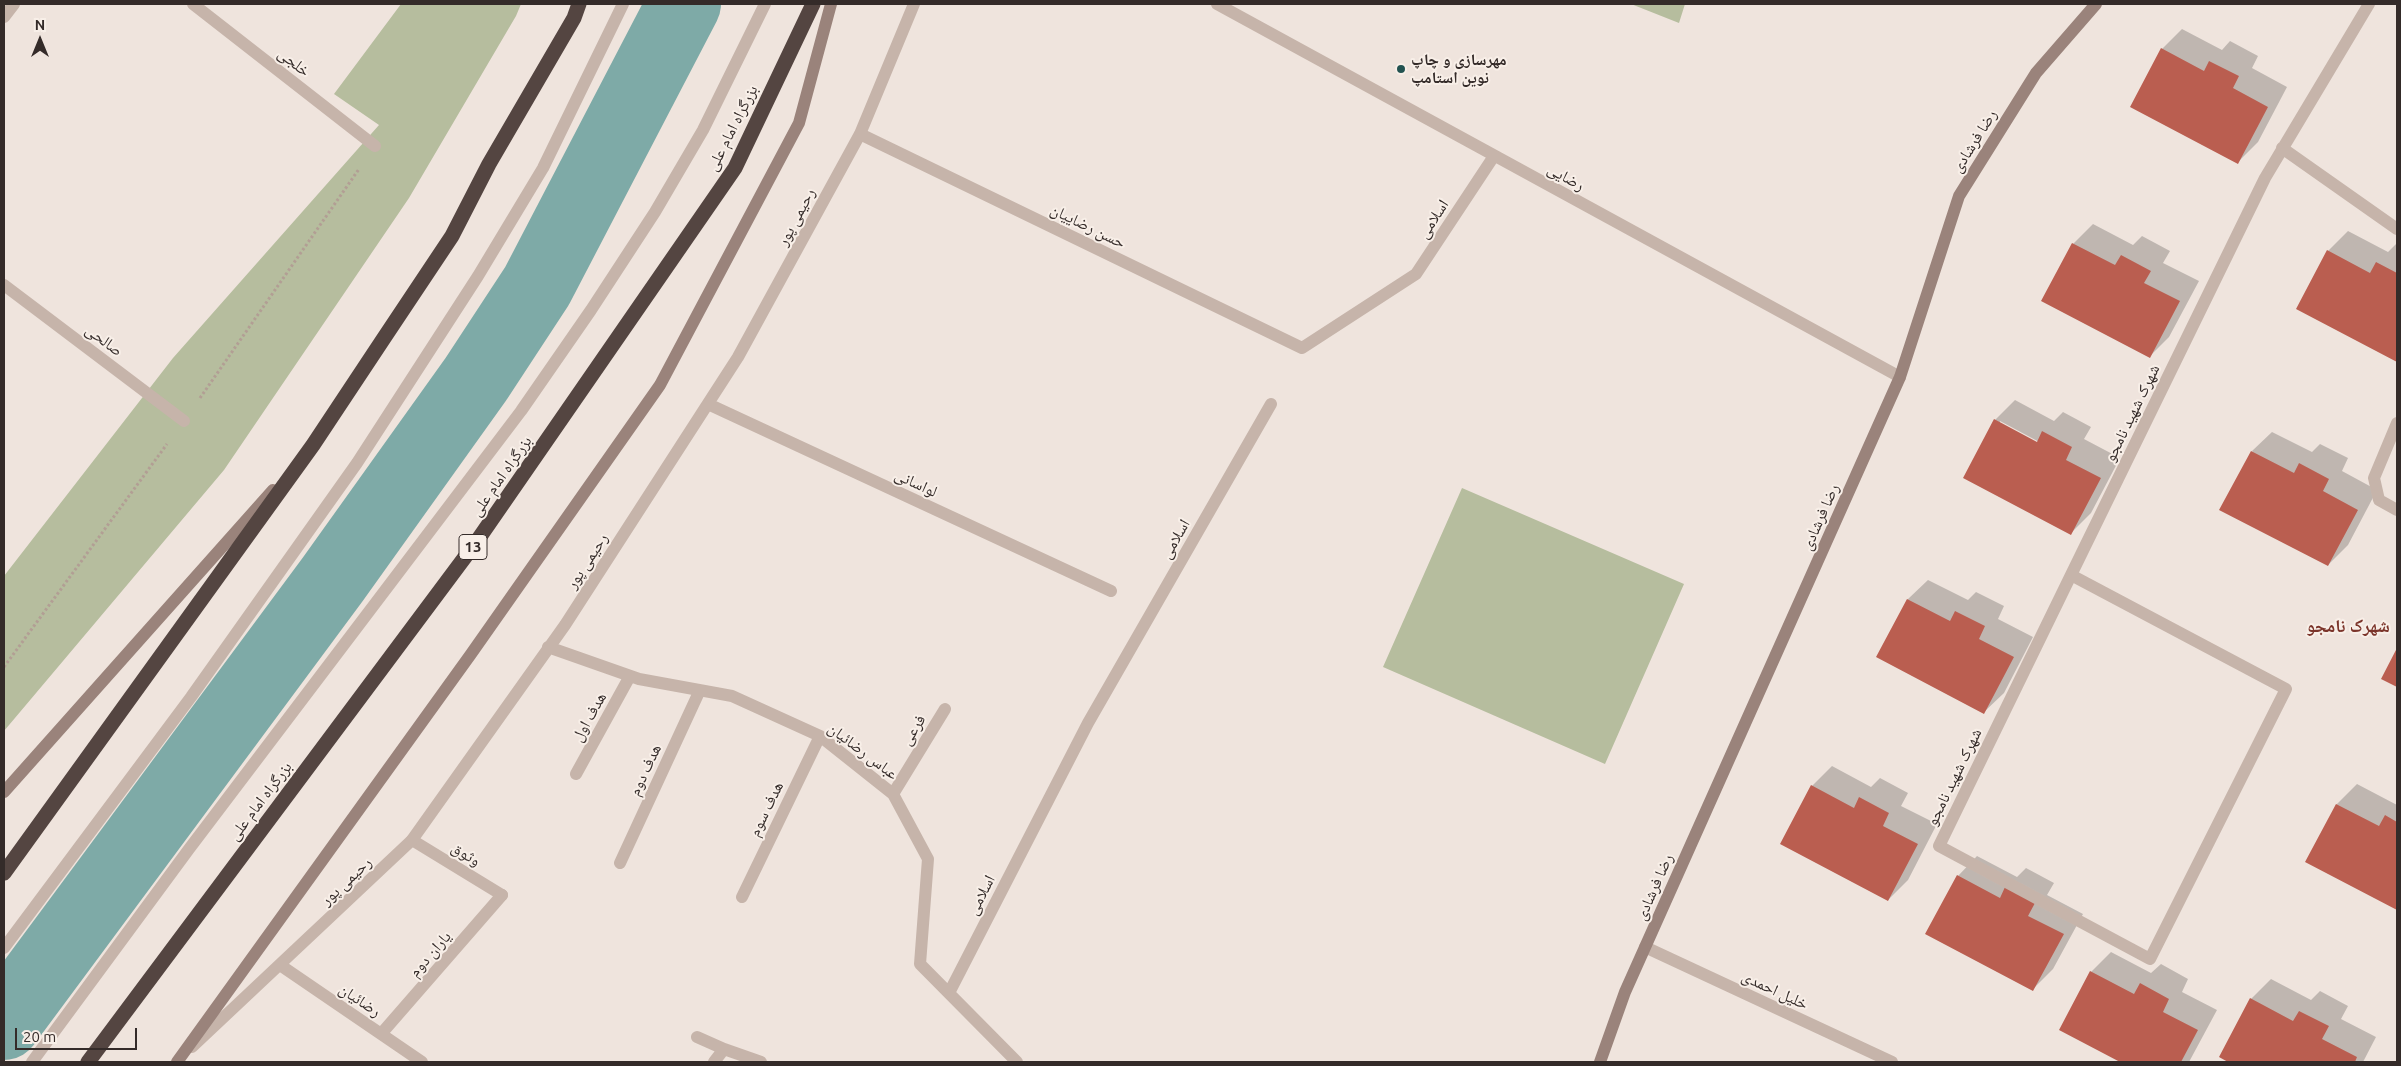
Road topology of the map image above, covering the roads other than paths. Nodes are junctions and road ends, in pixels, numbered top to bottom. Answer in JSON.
{"nodes":[{"id":1,"x":14,"y":4,"type":"edge"},
{"id":2,"x":193,"y":4,"type":"edge"},
{"id":3,"x":579,"y":4,"type":"edge"},
{"id":4,"x":623,"y":4,"type":"edge"},
{"id":5,"x":764,"y":4,"type":"edge"},
{"id":6,"x":813,"y":4,"type":"edge"},
{"id":7,"x":831,"y":4,"type":"edge"},
{"id":8,"x":914,"y":4,"type":"edge"},
{"id":9,"x":1217,"y":4,"type":"edge"},
{"id":10,"x":2096,"y":4,"type":"edge"},
{"id":11,"x":2369,"y":4,"type":"edge"},
{"id":12,"x":4,"y":17,"type":"edge"},
{"id":13,"x":860,"y":134,"type":"junction"},
{"id":14,"x":375,"y":146,"type":"dead end"},
{"id":15,"x":2282,"y":148,"type":"junction"},
{"id":16,"x":1494,"y":156,"type":"junction"},
{"id":17,"x":2397,"y":229,"type":"edge"},
{"id":18,"x":4,"y":285,"type":"edge"},
{"id":19,"x":1302,"y":348,"type":"joint"},
{"id":20,"x":1900,"y":377,"type":"junction"},
{"id":21,"x":708,"y":404,"type":"junction"},
{"id":22,"x":1271,"y":404,"type":"dead end"},
{"id":23,"x":184,"y":421,"type":"dead end"},
{"id":24,"x":2397,"y":423,"type":"edge"},
{"id":25,"x":313,"y":445,"type":"junction"},
{"id":26,"x":2397,"y":510,"type":"edge"},
{"id":27,"x":2071,"y":575,"type":"junction"},
{"id":28,"x":1111,"y":591,"type":"dead end"},
{"id":29,"x":548,"y":648,"type":"junction"},
{"id":30,"x":630,"y":676,"type":"junction"},
{"id":31,"x":700,"y":690,"type":"junction"},
{"id":32,"x":945,"y":709,"type":"dead end"},
{"id":33,"x":820,"y":736,"type":"junction"},
{"id":34,"x":576,"y":774,"type":"dead end"},
{"id":35,"x":4,"y":792,"type":"edge"},
{"id":36,"x":893,"y":794,"type":"junction"},
{"id":37,"x":412,"y":840,"type":"junction"},
{"id":38,"x":620,"y":863,"type":"dead end"},
{"id":39,"x":4,"y":873,"type":"edge"},
{"id":40,"x":502,"y":895,"type":"joint"},
{"id":41,"x":742,"y":896,"type":"dead end"},
{"id":42,"x":1645,"y":947,"type":"junction"},
{"id":43,"x":4,"y":948,"type":"edge"},
{"id":44,"x":280,"y":965,"type":"junction"},
{"id":45,"x":949,"y":993,"type":"junction"},
{"id":46,"x":381,"y":1034,"type":"junction"},
{"id":47,"x":697,"y":1037,"type":"dead end"},
{"id":48,"x":724,"y":1048,"type":"junction"},
{"id":49,"x":178,"y":1061,"type":"edge"},
{"id":50,"x":32,"y":1062,"type":"edge"},
{"id":51,"x":88,"y":1062,"type":"edge"},
{"id":52,"x":422,"y":1062,"type":"edge"},
{"id":53,"x":714,"y":1062,"type":"edge"},
{"id":54,"x":761,"y":1062,"type":"edge"},
{"id":55,"x":1017,"y":1062,"type":"edge"},
{"id":56,"x":1600,"y":1062,"type":"edge"},
{"id":57,"x":1892,"y":1062,"type":"edge"}],
"edges":[{"from":1,"to":12,"type":"street"},
{"from":2,"to":14,"type":"street","name":"خلجی"},
{"from":3,"to":25,"type":"highway"},
{"from":4,"to":43,"type":"street"},
{"from":5,"to":50,"type":"street"},
{"from":6,"to":51,"type":"highway","name":"بزرگراه امام علی","number":"13"},
{"from":7,"to":49,"type":"main road"},
{"from":8,"to":13,"type":"street","name":"رحیمی پور"},
{"from":9,"to":16,"type":"street","name":"رضایی"},
{"from":10,"to":20,"type":"main road","name":"رضا فرشادی"},
{"from":11,"to":15,"type":"street","name":"شهرک شهید نامجو"},
{"from":13,"to":19,"type":"street","name":"حسن رضاییان"},
{"from":13,"to":21,"type":"street","name":"رحیمی پور"},
{"from":15,"to":17,"type":"street"},
{"from":15,"to":27,"type":"street","name":"شهرک شهید نامجو"},
{"from":16,"to":19,"type":"street","name":"اسلامی"},
{"from":16,"to":20,"type":"street","name":"رضایی"},
{"from":18,"to":23,"type":"street","name":"صالحی"},
{"from":20,"to":42,"type":"main road","name":"رضا فرشادی"},
{"from":21,"to":28,"type":"street","name":"لواسانی"},
{"from":21,"to":29,"type":"street","name":"رحیمی پور"},
{"from":22,"to":45,"type":"street","name":"اسلامی"},
{"from":24,"to":26,"type":"street"},
{"from":25,"to":35,"type":"main road"},
{"from":25,"to":39,"type":"highway"},
{"from":27,"to":27,"type":"street","name":"شهرک شهید نامجو"},
{"from":29,"to":30,"type":"street","name":"عباس رضائیان"},
{"from":29,"to":37,"type":"street","name":"رحیمی پور"},
{"from":30,"to":31,"type":"street","name":"عباس رضائیان"},
{"from":30,"to":34,"type":"street","name":"هدف اول"},
{"from":31,"to":33,"type":"street","name":"عباس رضائیان"},
{"from":31,"to":38,"type":"street","name":"هدف دوم"},
{"from":32,"to":36,"type":"street","name":"فرعی"},
{"from":33,"to":36,"type":"street","name":"عباس رضائیان"},
{"from":33,"to":41,"type":"street","name":"هدف سوم"},
{"from":36,"to":45,"type":"street","name":"عباس رضائیان"},
{"from":37,"to":40,"type":"street","name":"وثوق"},
{"from":37,"to":44,"type":"street","name":"رحیمی پور"},
{"from":40,"to":46,"type":"street","name":"یاران دوم"},
{"from":42,"to":56,"type":"main road","name":"رضا فرشادی"},
{"from":42,"to":57,"type":"street","name":"خلیل احمدی"},
{"from":44,"to":46,"type":"street","name":"رضائیان"},
{"from":44,"to":49,"type":"street","name":"رحیمی پور"},
{"from":45,"to":55,"type":"street","name":"عباس رضائیان"},
{"from":46,"to":52,"type":"street","name":"رضائیان"},
{"from":47,"to":48,"type":"street"},
{"from":48,"to":53,"type":"street"},
{"from":48,"to":54,"type":"street"}]}
